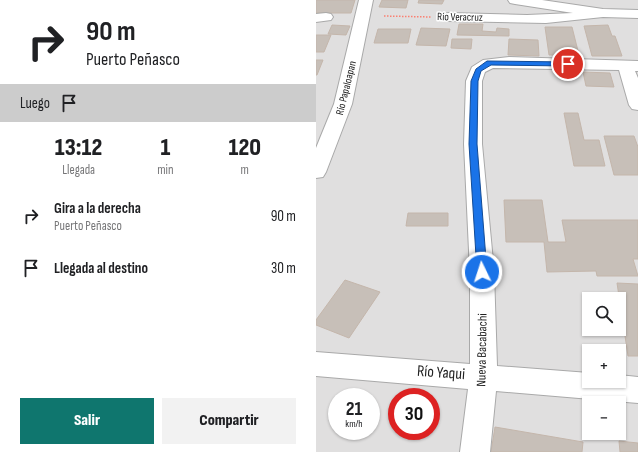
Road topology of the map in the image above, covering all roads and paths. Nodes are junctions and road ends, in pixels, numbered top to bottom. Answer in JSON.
{"nodes":[{"id":1,"x":366,"y":0,"type":"edge"},
{"id":2,"x":515,"y":0,"type":"edge"},
{"id":3,"x":603,"y":13,"type":"junction"},
{"id":4,"x":638,"y":14,"type":"edge"},
{"id":5,"x":361,"y":16,"type":"junction"},
{"id":6,"x":449,"y":17,"type":"joint"},
{"id":7,"x":632,"y":66,"type":"edge"},
{"id":8,"x":638,"y":105,"type":"edge"},
{"id":9,"x":316,"y":172,"type":"edge"},
{"id":10,"x":316,"y":364,"type":"edge"},
{"id":11,"x":484,"y":377,"type":"junction"},
{"id":12,"x":638,"y":390,"type":"edge"},
{"id":13,"x":475,"y":452,"type":"edge"}],
"edges":[{"from":1,"to":5,"type":"street","name":"Río Papaloapan"},
{"from":2,"to":3,"type":"street"},
{"from":3,"to":4,"type":"street"},
{"from":3,"to":6,"type":"street","name":"Río Veracruz"},
{"from":5,"to":6,"type":"path","name":"Río Veracruz"},
{"from":5,"to":9,"type":"street","name":"Río Papaloapan"},
{"from":7,"to":8,"type":"street"},
{"from":7,"to":11,"type":"street","name":"Nueva Bacabachi"},
{"from":10,"to":11,"type":"street","name":"Río Yaqui"},
{"from":11,"to":12,"type":"street","name":"Río Yaqui"},
{"from":11,"to":13,"type":"street","name":"Nueva Bacabachi"}]}
